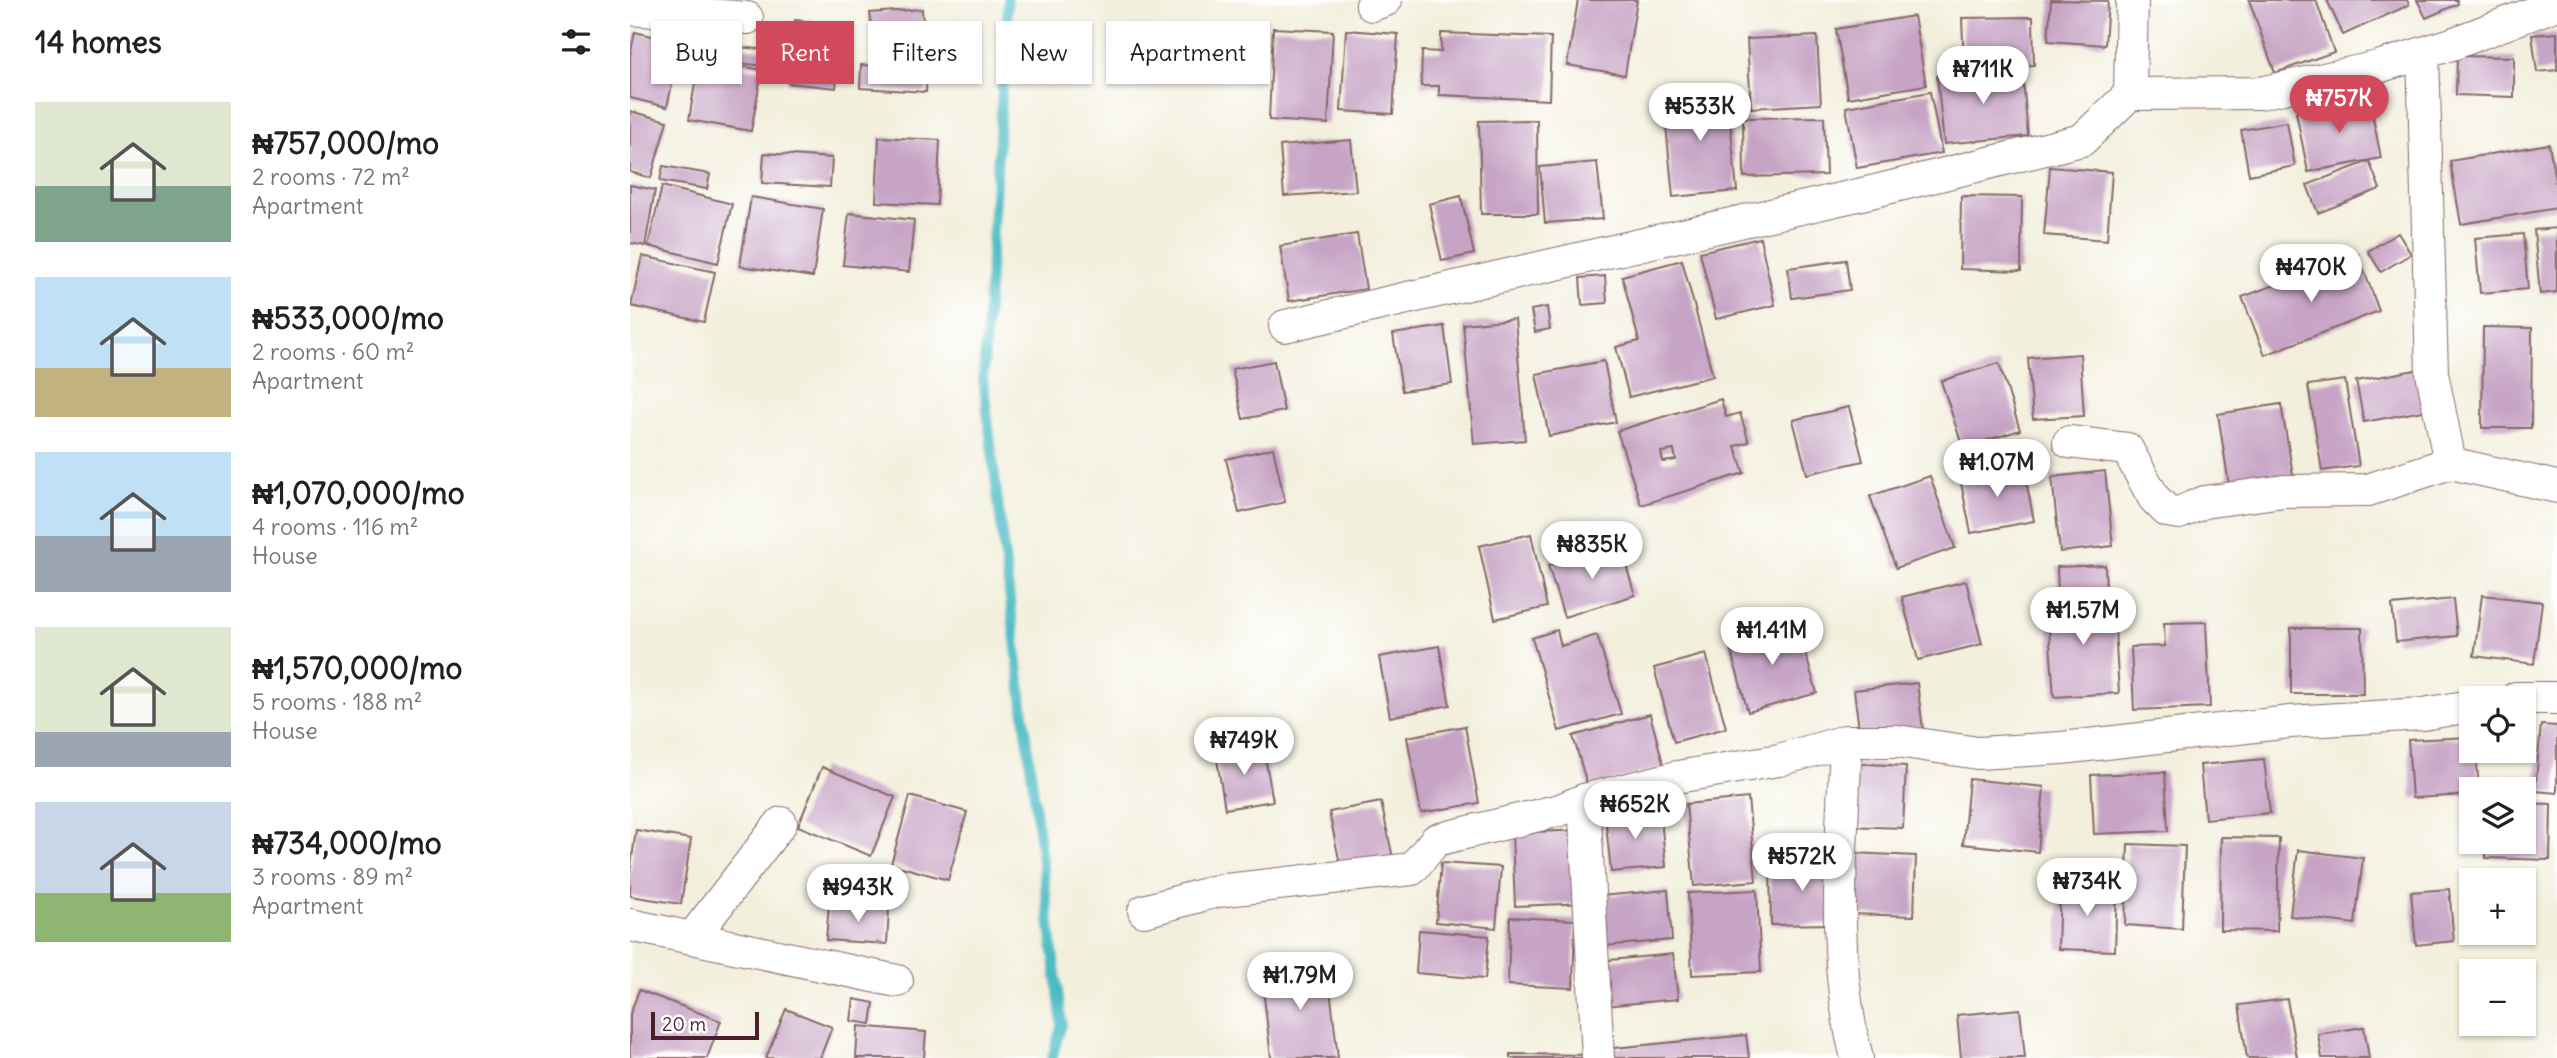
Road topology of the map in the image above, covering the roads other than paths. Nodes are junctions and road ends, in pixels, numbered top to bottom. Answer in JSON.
{"nodes":[{"id":1,"x":2132,"y":0,"type":"edge"},
{"id":2,"x":2557,"y":4,"type":"edge"},
{"id":3,"x":630,"y":9,"type":"edge"},
{"id":4,"x":747,"y":18,"type":"dead end"},
{"id":5,"x":2423,"y":53,"type":"junction"},
{"id":6,"x":2130,"y":94,"type":"junction"},
{"id":7,"x":1285,"y":326,"type":"dead end"},
{"id":8,"x":2069,"y":442,"type":"dead end"},
{"id":9,"x":2450,"y":463,"type":"junction"},
{"id":10,"x":2557,"y":487,"type":"edge"},
{"id":11,"x":2536,"y":698,"type":"edge"},
{"id":12,"x":2557,"y":698,"type":"edge"},
{"id":13,"x":2459,"y":708,"type":"edge"},
{"id":14,"x":1846,"y":741,"type":"junction"},
{"id":15,"x":1584,"y":800,"type":"junction"},
{"id":16,"x":781,"y":823,"type":"dead end"},
{"id":17,"x":1144,"y":911,"type":"dead end"},
{"id":18,"x":630,"y":925,"type":"edge"},
{"id":19,"x":692,"y":938,"type":"junction"},
{"id":20,"x":897,"y":981,"type":"dead end"},
{"id":21,"x":1598,"y":1058,"type":"edge"},
{"id":22,"x":1857,"y":1058,"type":"edge"}],
"edges":[{"from":1,"to":6,"type":"street"},
{"from":2,"to":5,"type":"street"},
{"from":3,"to":4,"type":"street"},
{"from":5,"to":6,"type":"street"},
{"from":5,"to":9,"type":"street"},
{"from":6,"to":7,"type":"street"},
{"from":8,"to":9,"type":"street"},
{"from":9,"to":10,"type":"street"},
{"from":11,"to":12,"type":"street"},
{"from":13,"to":14,"type":"street"},
{"from":14,"to":15,"type":"street"},
{"from":14,"to":22,"type":"street"},
{"from":15,"to":17,"type":"street"},
{"from":15,"to":21,"type":"street"},
{"from":16,"to":19,"type":"street"},
{"from":18,"to":19,"type":"street"},
{"from":19,"to":20,"type":"street"}]}
